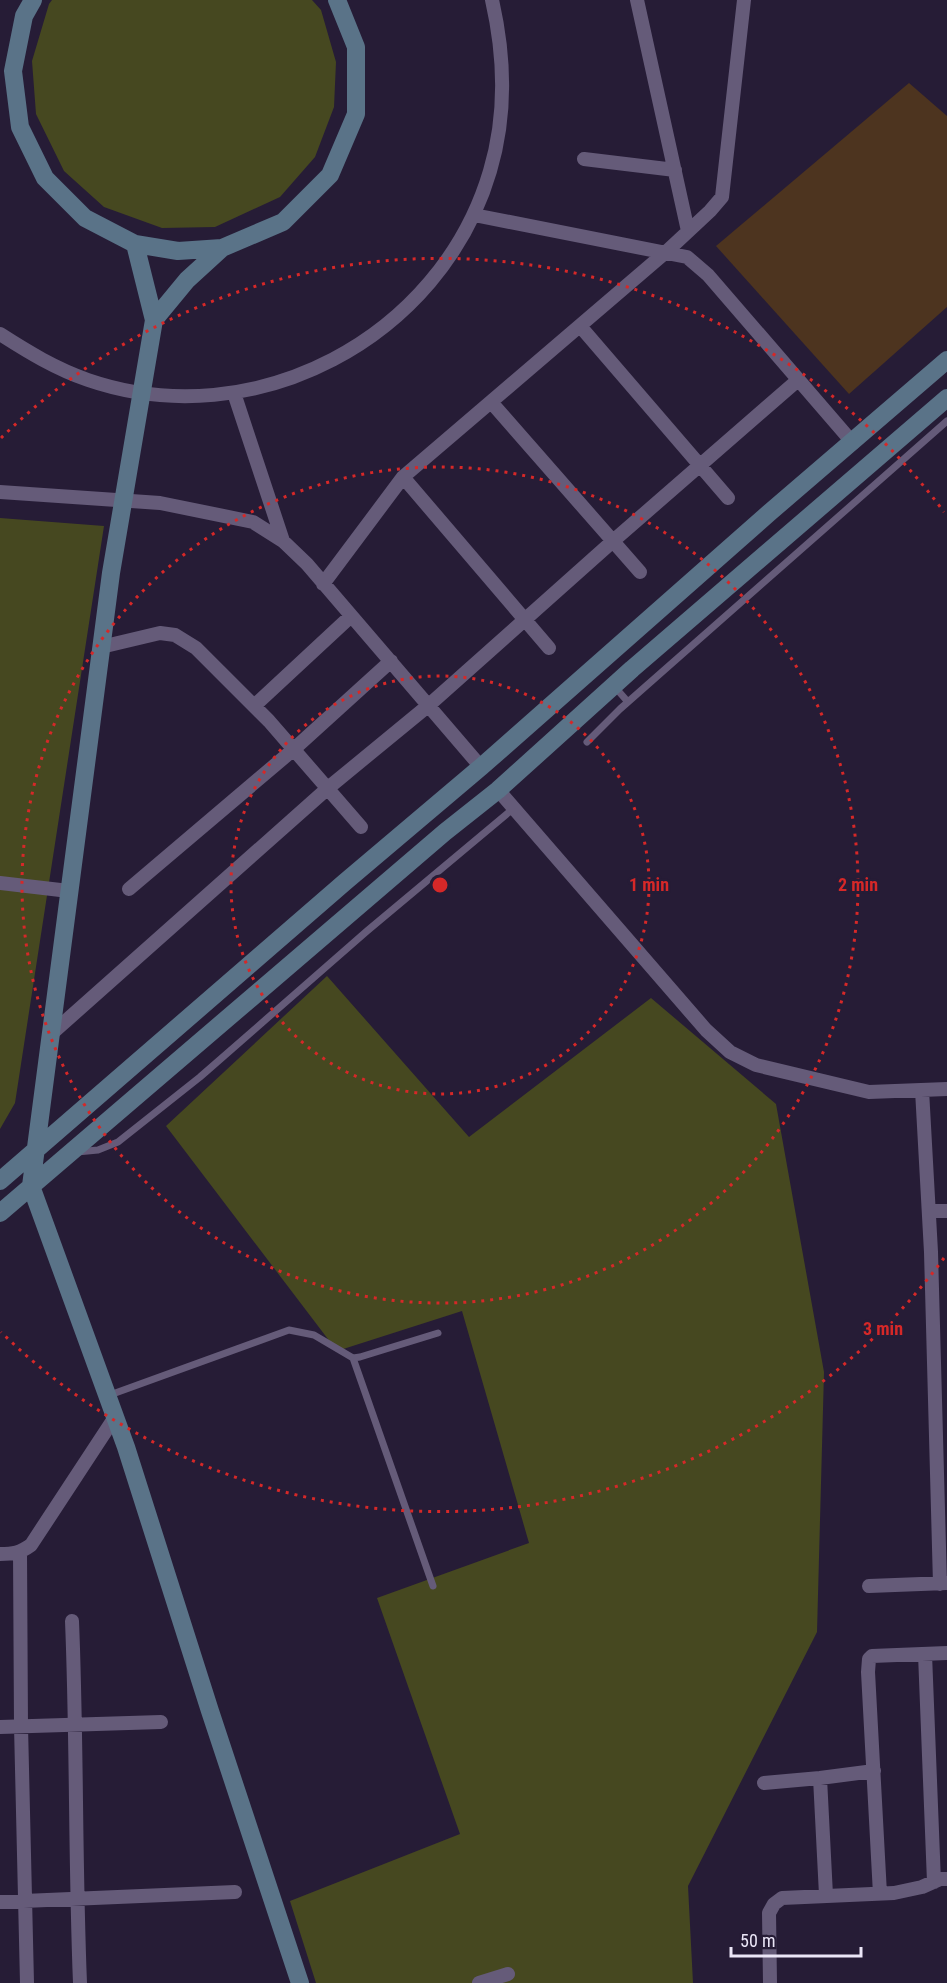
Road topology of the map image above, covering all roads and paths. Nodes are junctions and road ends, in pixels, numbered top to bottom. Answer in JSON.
{"nodes":[{"id":1,"x":33,"y":0,"type":"edge"},
{"id":2,"x":337,"y":0,"type":"edge"},
{"id":3,"x":492,"y":0,"type":"edge"},
{"id":4,"x":637,"y":0,"type":"edge"},
{"id":5,"x":744,"y":0,"type":"edge"},
{"id":6,"x":584,"y":159,"type":"dead end"},
{"id":7,"x":675,"y":170,"type":"junction"},
{"id":8,"x":474,"y":214,"type":"junction"},
{"id":9,"x":688,"y":231,"type":"junction"},
{"id":10,"x":135,"y":244,"type":"junction"},
{"id":11,"x":222,"y":248,"type":"junction"},
{"id":12,"x":666,"y":252,"type":"junction"},
{"id":13,"x":154,"y":320,"type":"junction"},
{"id":14,"x":580,"y":326,"type":"junction"},
{"id":15,"x":0,"y":334,"type":"edge"},
{"id":16,"x":947,"y":360,"type":"edge"},
{"id":17,"x":798,"y":380,"type":"junction"},
{"id":18,"x":141,"y":393,"type":"junction"},
{"id":19,"x":234,"y":393,"type":"junction"},
{"id":20,"x":947,"y":398,"type":"edge"},
{"id":21,"x":491,"y":402,"type":"junction"},
{"id":22,"x":947,"y":421,"type":"edge"},
{"id":23,"x":852,"y":442,"type":"junction"},
{"id":24,"x":700,"y":465,"type":"junction"},
{"id":25,"x":403,"y":477,"type":"junction"},
{"id":26,"x":0,"y":492,"type":"edge"},
{"id":27,"x":728,"y":498,"type":"dead end"},
{"id":28,"x":124,"y":501,"type":"junction"},
{"id":29,"x":613,"y":540,"type":"junction"},
{"id":30,"x":283,"y":541,"type":"junction"},
{"id":31,"x":640,"y":572,"type":"dead end"},
{"id":32,"x":323,"y":584,"type":"junction"},
{"id":33,"x":351,"y":616,"type":"junction"},
{"id":34,"x":525,"y":620,"type":"junction"},
{"id":35,"x":101,"y":647,"type":"junction"},
{"id":36,"x":549,"y":648,"type":"dead end"},
{"id":37,"x":613,"y":650,"type":"junction"},
{"id":38,"x":391,"y":661,"type":"junction"},
{"id":39,"x":632,"y":669,"type":"junction"},
{"id":40,"x":614,"y":686,"type":"junction"},
{"id":41,"x":628,"y":702,"type":"junction"},
{"id":42,"x":429,"y":705,"type":"junction"},
{"id":43,"x":254,"y":706,"type":"junction"},
{"id":44,"x":587,"y":742,"type":"dead end"},
{"id":45,"x":294,"y":749,"type":"junction"},
{"id":46,"x":481,"y":767,"type":"junction"},
{"id":47,"x":328,"y":788,"type":"junction"},
{"id":48,"x":498,"y":790,"type":"junction"},
{"id":49,"x":514,"y":808,"type":"junction"},
{"id":50,"x":361,"y":827,"type":"dead end"},
{"id":51,"x":0,"y":883,"type":"edge"},
{"id":52,"x":129,"y":889,"type":"dead end"},
{"id":53,"x":69,"y":891,"type":"junction"},
{"id":54,"x":50,"y":1035,"type":"junction"},
{"id":55,"x":947,"y":1089,"type":"edge"},
{"id":56,"x":922,"y":1090,"type":"junction"},
{"id":57,"x":35,"y":1150,"type":"junction"},
{"id":58,"x":70,"y":1152,"type":"junction"},
{"id":59,"x":0,"y":1182,"type":"edge"},
{"id":60,"x":31,"y":1186,"type":"junction"},
{"id":61,"x":929,"y":1210,"type":"junction"},
{"id":62,"x":947,"y":1211,"type":"edge"},
{"id":63,"x":0,"y":1213,"type":"edge"},
{"id":64,"x":438,"y":1333,"type":"dead end"},
{"id":65,"x":353,"y":1358,"type":"junction"},
{"id":66,"x":107,"y":1396,"type":"junction"},
{"id":67,"x":115,"y":1417,"type":"junction"},
{"id":68,"x":20,"y":1552,"type":"junction"},
{"id":69,"x":0,"y":1554,"type":"edge"},
{"id":70,"x":944,"y":1584,"type":"edge"},
{"id":71,"x":433,"y":1586,"type":"dead end"},
{"id":72,"x":869,"y":1586,"type":"dead end"},
{"id":73,"x":72,"y":1621,"type":"dead end"},
{"id":74,"x":947,"y":1653,"type":"edge"},
{"id":75,"x":925,"y":1654,"type":"junction"},
{"id":76,"x":161,"y":1722,"type":"dead end"},
{"id":77,"x":76,"y":1725,"type":"junction"},
{"id":78,"x":21,"y":1726,"type":"junction"},
{"id":79,"x":0,"y":1727,"type":"edge"},
{"id":80,"x":874,"y":1771,"type":"junction"},
{"id":81,"x":820,"y":1778,"type":"junction"},
{"id":82,"x":764,"y":1783,"type":"dead end"},
{"id":83,"x":940,"y":1881,"type":"edge"},
{"id":84,"x":235,"y":1892,"type":"dead end"},
{"id":85,"x":880,"y":1894,"type":"junction"},
{"id":86,"x":826,"y":1895,"type":"junction"},
{"id":87,"x":76,"y":1899,"type":"junction"},
{"id":88,"x":24,"y":1901,"type":"junction"},
{"id":89,"x":0,"y":1902,"type":"edge"},
{"id":90,"x":508,"y":1974,"type":"dead end"},
{"id":91,"x":27,"y":1983,"type":"edge"},
{"id":92,"x":80,"y":1983,"type":"edge"},
{"id":93,"x":300,"y":1983,"type":"edge"},
{"id":94,"x":479,"y":1983,"type":"edge"},
{"id":95,"x":770,"y":1983,"type":"edge"}],
"edges":[{"from":1,"to":10,"type":"main road"},
{"from":2,"to":11,"type":"main road"},
{"from":3,"to":8,"type":"street"},
{"from":4,"to":7,"type":"street"},
{"from":5,"to":9,"type":"street"},
{"from":6,"to":7,"type":"street"},
{"from":7,"to":9,"type":"street"},
{"from":8,"to":12,"type":"street"},
{"from":8,"to":19,"type":"street"},
{"from":9,"to":12,"type":"street"},
{"from":10,"to":11,"type":"main road"},
{"from":10,"to":13,"type":"main road"},
{"from":11,"to":13,"type":"main road"},
{"from":12,"to":14,"type":"street"},
{"from":12,"to":17,"type":"street"},
{"from":13,"to":18,"type":"main road"},
{"from":14,"to":21,"type":"street"},
{"from":14,"to":24,"type":"street"},
{"from":15,"to":18,"type":"street"},
{"from":16,"to":23,"type":"main road"},
{"from":17,"to":23,"type":"street"},
{"from":17,"to":24,"type":"street"},
{"from":18,"to":19,"type":"street"},
{"from":18,"to":28,"type":"main road"},
{"from":19,"to":30,"type":"street"},
{"from":20,"to":39,"type":"main road"},
{"from":21,"to":25,"type":"street"},
{"from":21,"to":29,"type":"street"},
{"from":22,"to":41,"type":"lane"},
{"from":23,"to":37,"type":"main road"},
{"from":24,"to":27,"type":"street"},
{"from":24,"to":29,"type":"street"},
{"from":25,"to":32,"type":"street"},
{"from":25,"to":34,"type":"street"},
{"from":26,"to":28,"type":"street"},
{"from":28,"to":30,"type":"street"},
{"from":28,"to":35,"type":"main road"},
{"from":29,"to":31,"type":"street"},
{"from":29,"to":34,"type":"street"},
{"from":30,"to":32,"type":"street"},
{"from":32,"to":33,"type":"street"},
{"from":33,"to":38,"type":"street"},
{"from":33,"to":43,"type":"street"},
{"from":34,"to":36,"type":"street"},
{"from":34,"to":42,"type":"street"},
{"from":35,"to":43,"type":"street"},
{"from":35,"to":53,"type":"main road"},
{"from":37,"to":39,"type":"main road"},
{"from":37,"to":46,"type":"main road"},
{"from":38,"to":42,"type":"street"},
{"from":38,"to":45,"type":"street"},
{"from":39,"to":40,"type":"main road"},
{"from":40,"to":41,"type":"lane"},
{"from":40,"to":48,"type":"main road"},
{"from":41,"to":44,"type":"lane"},
{"from":42,"to":46,"type":"street"},
{"from":42,"to":47,"type":"street"},
{"from":43,"to":45,"type":"street"},
{"from":45,"to":47,"type":"street"},
{"from":45,"to":52,"type":"street"},
{"from":46,"to":57,"type":"main road"},
{"from":47,"to":50,"type":"street"},
{"from":47,"to":54,"type":"street"},
{"from":48,"to":49,"type":"street"},
{"from":48,"to":58,"type":"main road"},
{"from":49,"to":56,"type":"street"},
{"from":49,"to":58,"type":"lane"},
{"from":51,"to":53,"type":"street"},
{"from":53,"to":54,"type":"main road"},
{"from":54,"to":57,"type":"main road"},
{"from":55,"to":56,"type":"street"},
{"from":56,"to":61,"type":"street"},
{"from":57,"to":59,"type":"main road"},
{"from":57,"to":60,"type":"main road"},
{"from":58,"to":60,"type":"main road"},
{"from":60,"to":63,"type":"main road"},
{"from":60,"to":66,"type":"main road"},
{"from":61,"to":62,"type":"street"},
{"from":61,"to":70,"type":"street"},
{"from":64,"to":65,"type":"lane"},
{"from":65,"to":66,"type":"lane"},
{"from":65,"to":71,"type":"lane"},
{"from":66,"to":67,"type":"main road"},
{"from":67,"to":68,"type":"street"},
{"from":67,"to":93,"type":"main road"},
{"from":68,"to":69,"type":"street"},
{"from":68,"to":78,"type":"street"},
{"from":70,"to":72,"type":"street"},
{"from":73,"to":77,"type":"street"},
{"from":74,"to":75,"type":"street"},
{"from":75,"to":80,"type":"street"},
{"from":75,"to":83,"type":"street"},
{"from":76,"to":77,"type":"street"},
{"from":77,"to":78,"type":"street"},
{"from":77,"to":87,"type":"street"},
{"from":78,"to":79,"type":"street"},
{"from":78,"to":88,"type":"street"},
{"from":80,"to":81,"type":"street"},
{"from":80,"to":85,"type":"street"},
{"from":81,"to":82,"type":"street"},
{"from":81,"to":86,"type":"street"},
{"from":83,"to":85,"type":"street"},
{"from":84,"to":87,"type":"street"},
{"from":85,"to":86,"type":"street"},
{"from":86,"to":95,"type":"street"},
{"from":87,"to":88,"type":"street"},
{"from":87,"to":92,"type":"street"},
{"from":88,"to":89,"type":"street"},
{"from":88,"to":91,"type":"street"},
{"from":90,"to":94,"type":"street"}]}
